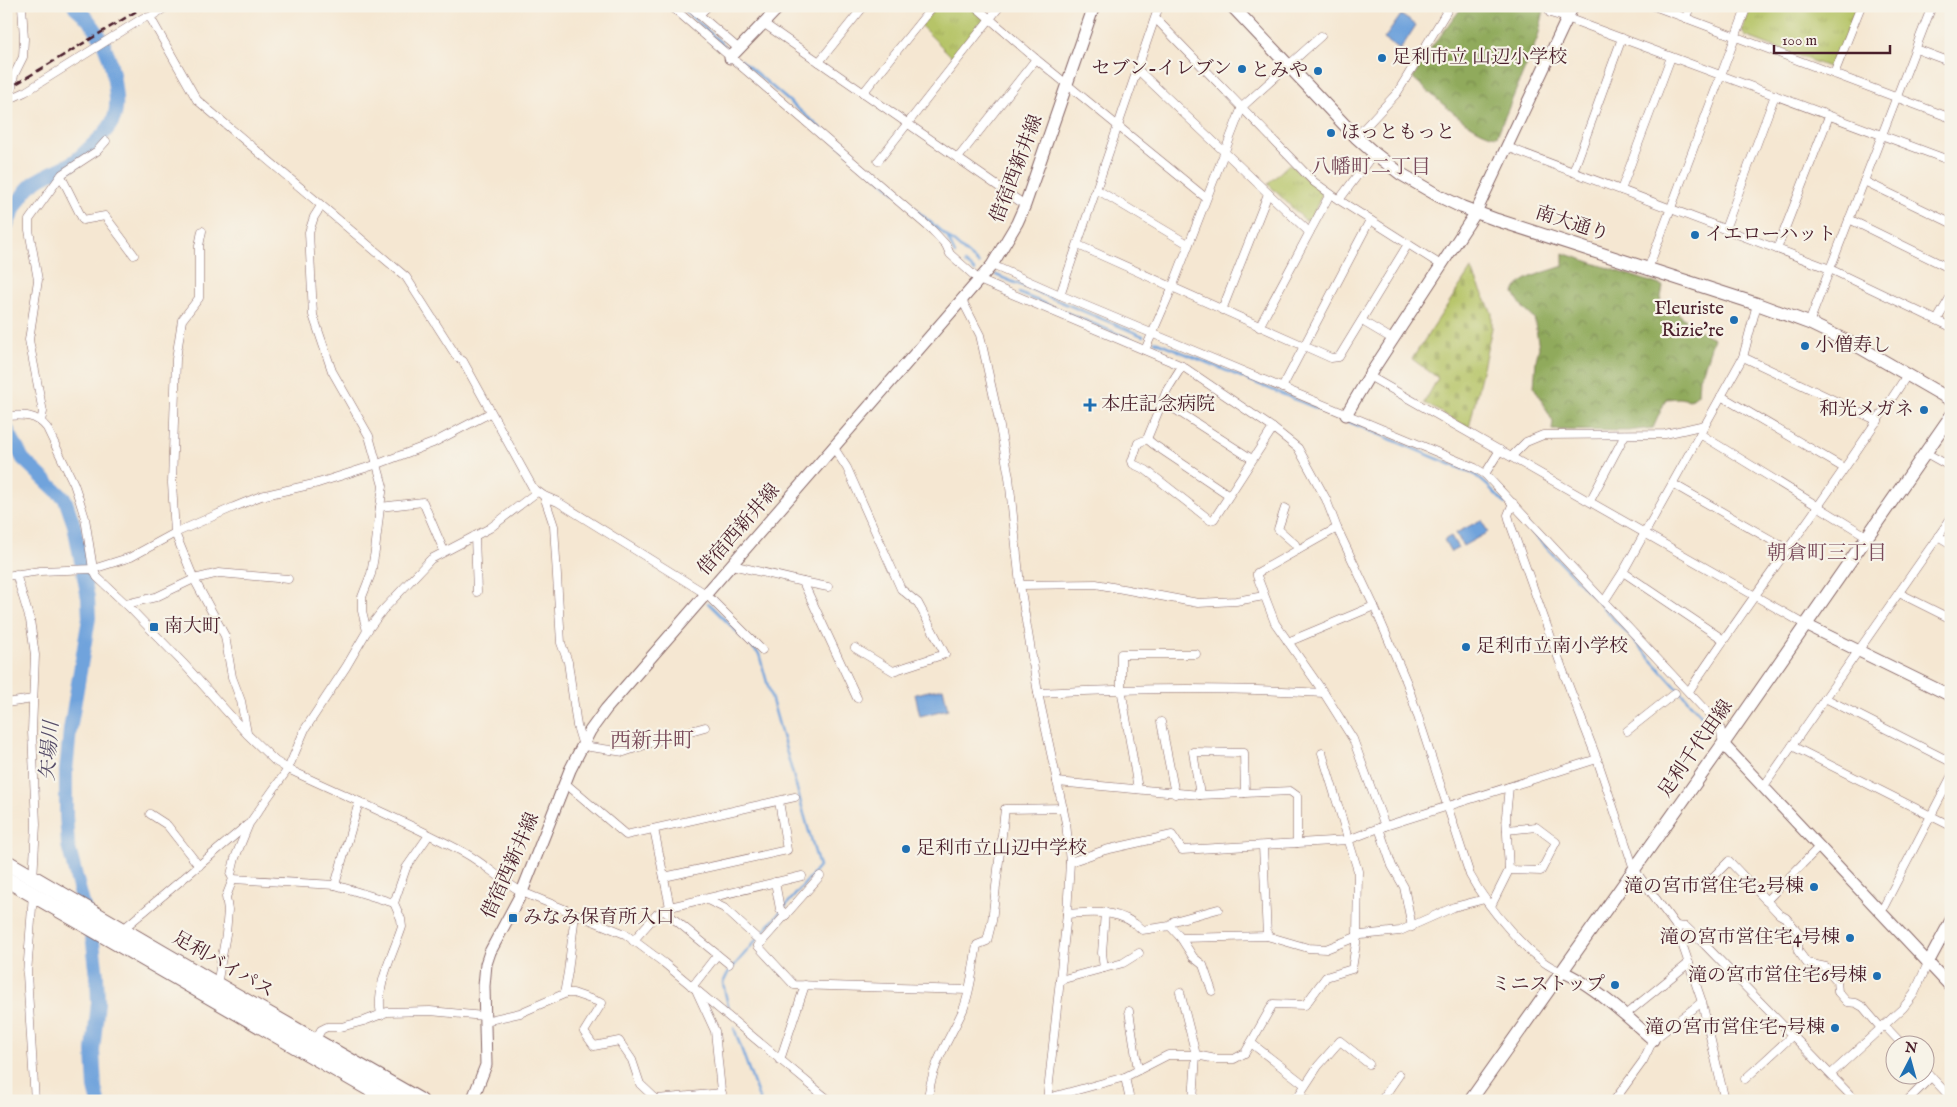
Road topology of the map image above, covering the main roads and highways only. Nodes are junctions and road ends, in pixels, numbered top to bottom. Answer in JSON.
{"nodes":[{"id":1,"x":780,"y":6,"type":"edge"},
{"id":2,"x":1094,"y":6,"type":"edge"},
{"id":3,"x":1573,"y":6,"type":"edge"},
{"id":4,"x":1238,"y":8,"type":"edge"},
{"id":5,"x":730,"y":58,"type":"road end"},
{"id":6,"x":1476,"y":212,"type":"junction"},
{"id":7,"x":1951,"y":400,"type":"edge"},
{"id":8,"x":1346,"y":414,"type":"road end"},
{"id":9,"x":1951,"y":416,"type":"edge"},
{"id":10,"x":1806,"y":625,"type":"junction"},
{"id":11,"x":1951,"y":696,"type":"edge"},
{"id":12,"x":1723,"y":744,"type":"junction"},
{"id":13,"x":6,"y":862,"type":"edge"},
{"id":14,"x":6,"y":879,"type":"edge"},
{"id":15,"x":1951,"y":920,"type":"edge"},
{"id":16,"x":1928,"y":962,"type":"junction"},
{"id":17,"x":1561,"y":971,"type":"junction"},
{"id":18,"x":1951,"y":987,"type":"edge"},
{"id":19,"x":1653,"y":1040,"type":"road end"},
{"id":20,"x":391,"y":1101,"type":"edge"},
{"id":21,"x":420,"y":1101,"type":"edge"},
{"id":22,"x":472,"y":1101,"type":"edge"},
{"id":23,"x":1470,"y":1101,"type":"edge"}],
"edges":[{"from":1,"to":5,"type":"main road"},
{"from":2,"to":22,"type":"main road","name":"借宿西新井線"},
{"from":3,"to":6,"type":"main road"},
{"from":4,"to":6,"type":"main road","name":"南大通り"},
{"from":6,"to":7,"type":"main road","name":"南大通り"},
{"from":6,"to":8,"type":"main road"},
{"from":9,"to":10,"type":"main road","name":"足利千代田線"},
{"from":10,"to":11,"type":"main road"},
{"from":10,"to":12,"type":"main road","name":"足利千代田線"},
{"from":12,"to":16,"type":"main road"},
{"from":12,"to":17,"type":"main road","name":"足利千代田線"},
{"from":13,"to":21,"type":"highway","name":"足利バイパス"},
{"from":14,"to":20,"type":"highway","name":"足利バイパス"},
{"from":15,"to":16,"type":"main road"},
{"from":16,"to":18,"type":"main road"},
{"from":17,"to":19,"type":"main road"},
{"from":17,"to":23,"type":"main road","name":"足利千代田線"}]}
